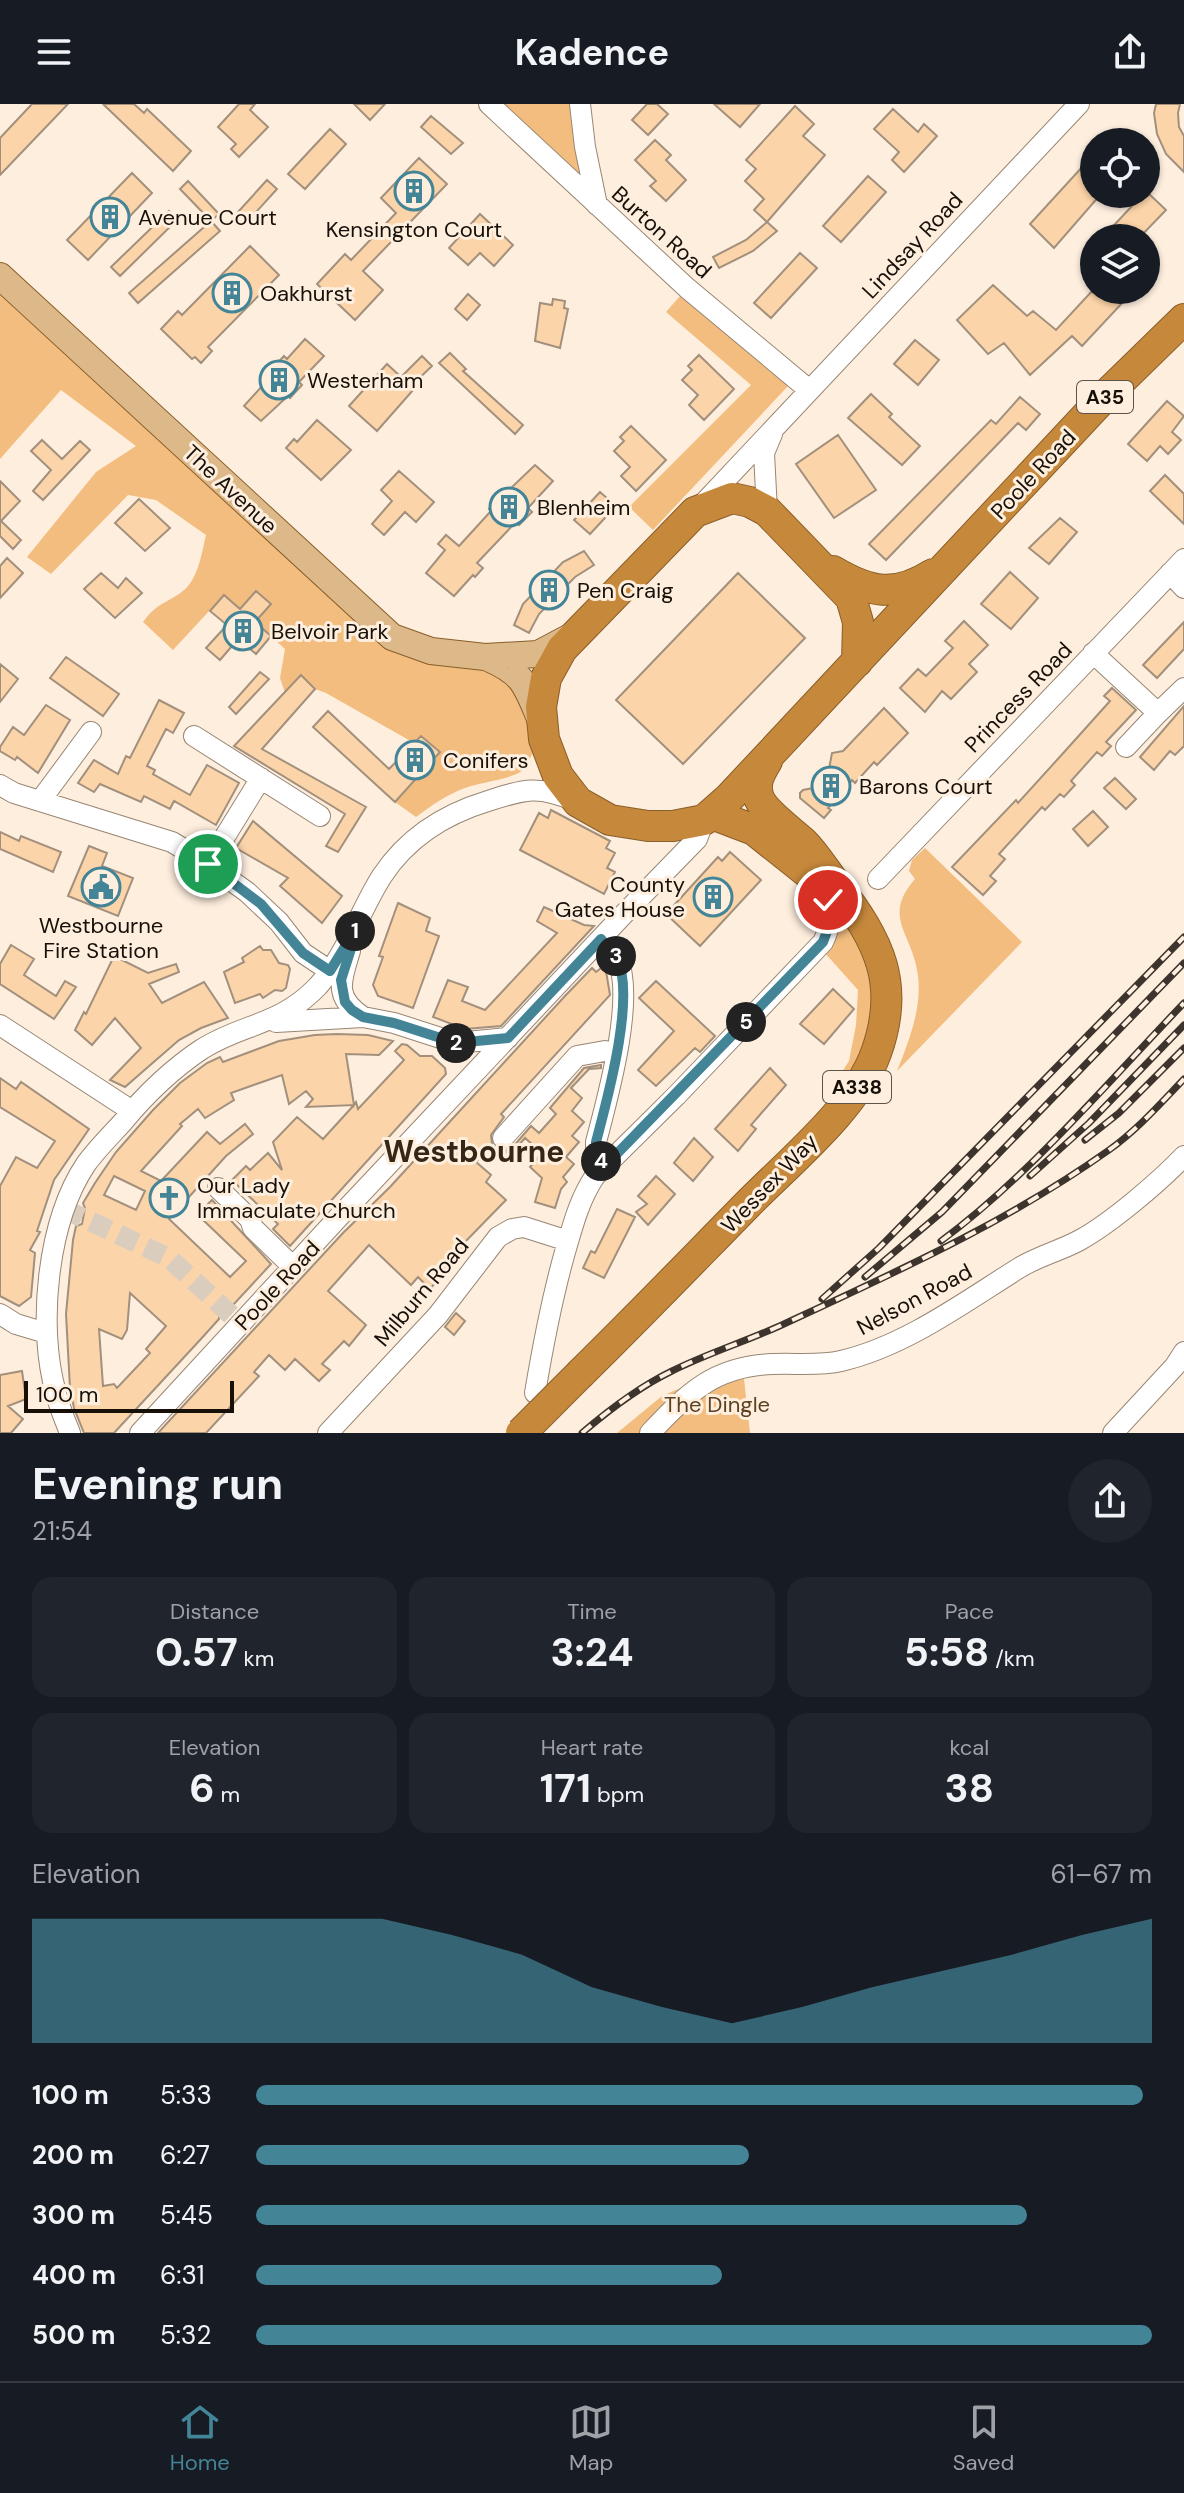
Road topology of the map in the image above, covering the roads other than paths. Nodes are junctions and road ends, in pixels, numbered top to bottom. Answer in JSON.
{"nodes":[{"id":1,"x":489,"y":104,"type":"edge"},
{"id":2,"x":580,"y":104,"type":"edge"},
{"id":3,"x":1079,"y":104,"type":"edge"},
{"id":4,"x":597,"y":205,"type":"junction"},
{"id":5,"x":0,"y":276,"type":"edge"},
{"id":6,"x":1179,"y":334,"type":"edge"},
{"id":7,"x":808,"y":389,"type":"junction"},
{"id":8,"x":781,"y":420,"type":"junction"},
{"id":9,"x":767,"y":511,"type":"junction"},
{"id":10,"x":695,"y":512,"type":"junction"},
{"id":11,"x":951,"y":563,"type":"junction"},
{"id":12,"x":821,"y":564,"type":"junction"},
{"id":13,"x":1179,"y":573,"type":"edge"},
{"id":14,"x":573,"y":635,"type":"junction"},
{"id":15,"x":1093,"y":653,"type":"junction"},
{"id":16,"x":485,"y":657,"type":"junction"},
{"id":17,"x":857,"y":662,"type":"junction"},
{"id":18,"x":1184,"y":688,"type":"edge"},
{"id":19,"x":1158,"y":713,"type":"junction"},
{"id":20,"x":542,"y":730,"type":"junction"},
{"id":21,"x":91,"y":732,"type":"dead end"},
{"id":22,"x":194,"y":736,"type":"dead end"},
{"id":23,"x":1126,"y":747,"type":"dead end"},
{"id":24,"x":775,"y":749,"type":"junction"},
{"id":25,"x":261,"y":778,"type":"junction"},
{"id":26,"x":0,"y":785,"type":"edge"},
{"id":27,"x":525,"y":789,"type":"junction"},
{"id":28,"x":40,"y":801,"type":"junction"},
{"id":29,"x":578,"y":802,"type":"junction"},
{"id":30,"x":320,"y":816,"type":"dead end"},
{"id":31,"x":708,"y":817,"type":"junction"},
{"id":32,"x":208,"y":864,"type":"junction"},
{"id":33,"x":889,"y":876,"type":"dead end"},
{"id":34,"x":818,"y":882,"type":"junction"},
{"id":35,"x":849,"y":901,"type":"junction"},
{"id":36,"x":359,"y":924,"type":"junction"},
{"id":37,"x":601,"y":939,"type":"junction"},
{"id":38,"x":330,"y":971,"type":"junction"},
{"id":39,"x":363,"y":1017,"type":"junction"},
{"id":40,"x":266,"y":1023,"type":"junction"},
{"id":41,"x":0,"y":1025,"type":"edge"},
{"id":42,"x":508,"y":1038,"type":"junction"},
{"id":43,"x":456,"y":1043,"type":"junction"},
{"id":44,"x":617,"y":1053,"type":"junction"},
{"id":45,"x":468,"y":1081,"type":"junction"},
{"id":46,"x":132,"y":1111,"type":"junction"},
{"id":47,"x":503,"y":1138,"type":"dead end"},
{"id":48,"x":1184,"y":1156,"type":"edge"},
{"id":49,"x":604,"y":1167,"type":"junction"},
{"id":50,"x":218,"y":1188,"type":"dead end"},
{"id":51,"x":568,"y":1241,"type":"junction"},
{"id":52,"x":293,"y":1267,"type":"junction"},
{"id":53,"x":0,"y":1314,"type":"edge"},
{"id":54,"x":46,"y":1333,"type":"junction"},
{"id":55,"x":1184,"y":1352,"type":"edge"},
{"id":56,"x":535,"y":1393,"type":"dead end"},
{"id":57,"x":70,"y":1433,"type":"edge"},
{"id":58,"x":140,"y":1433,"type":"edge"},
{"id":59,"x":328,"y":1433,"type":"edge"},
{"id":60,"x":521,"y":1433,"type":"edge"},
{"id":61,"x":650,"y":1433,"type":"edge"},
{"id":62,"x":1113,"y":1433,"type":"edge"}],
"edges":[{"from":1,"to":4,"type":"street","name":"Burton Road"},
{"from":2,"to":4,"type":"street"},
{"from":3,"to":7,"type":"street","name":"Lindsay Road"},
{"from":4,"to":7,"type":"street","name":"Burton Road"},
{"from":5,"to":16,"type":"main road","name":"The Avenue"},
{"from":6,"to":11,"type":"highway","name":"Poole Road","number":"A35"},
{"from":7,"to":8,"type":"street","name":"Lindsay Road"},
{"from":8,"to":9,"type":"street","name":"Lindsay Road"},
{"from":8,"to":10,"type":"street","name":"Lindsay Road"},
{"from":9,"to":10,"type":"highway","number":"A35"},
{"from":9,"to":12,"type":"highway","number":"A35"},
{"from":10,"to":14,"type":"highway","number":"A35"},
{"from":11,"to":12,"type":"highway","name":"Poole Road","number":"A35"},
{"from":11,"to":17,"type":"highway","name":"Poole Road","number":"A35"},
{"from":12,"to":17,"type":"highway","number":"A35"},
{"from":13,"to":15,"type":"street","name":"Princess Road"},
{"from":14,"to":16,"type":"main road","name":"The Avenue"},
{"from":14,"to":20,"type":"highway","number":"A35"},
{"from":15,"to":19,"type":"street"},
{"from":15,"to":33,"type":"street","name":"Princess Road"},
{"from":16,"to":20,"type":"main road","name":"The Avenue"},
{"from":17,"to":24,"type":"highway","number":"A35"},
{"from":18,"to":19,"type":"street"},
{"from":19,"to":23,"type":"street"},
{"from":20,"to":27,"type":"street"},
{"from":20,"to":29,"type":"highway","number":"A35"},
{"from":21,"to":28,"type":"street"},
{"from":22,"to":25,"type":"street"},
{"from":24,"to":31,"type":"highway","number":"A35"},
{"from":24,"to":35,"type":"highway","number":"A338"},
{"from":25,"to":30,"type":"street"},
{"from":25,"to":32,"type":"street"},
{"from":26,"to":28,"type":"street"},
{"from":27,"to":29,"type":"street"},
{"from":27,"to":36,"type":"street"},
{"from":28,"to":32,"type":"street"},
{"from":29,"to":31,"type":"highway","number":"A35"},
{"from":31,"to":34,"type":"highway","name":"Wessex Way","number":"A338"},
{"from":31,"to":37,"type":"street","name":"Poole Road"},
{"from":32,"to":38,"type":"street"},
{"from":34,"to":35,"type":"highway","name":"Wessex Way","number":"A338"},
{"from":34,"to":49,"type":"street"},
{"from":35,"to":60,"type":"highway","name":"Wessex Way","number":"A338","bridge":true},
{"from":36,"to":38,"type":"street"},
{"from":36,"to":39,"type":"street"},
{"from":37,"to":42,"type":"street","name":"Poole Road"},
{"from":37,"to":44,"type":"street"},
{"from":38,"to":40,"type":"street"},
{"from":39,"to":40,"type":"street"},
{"from":39,"to":43,"type":"street"},
{"from":40,"to":46,"type":"street"},
{"from":41,"to":46,"type":"street"},
{"from":42,"to":43,"type":"street"},
{"from":42,"to":45,"type":"street","name":"Poole Road"},
{"from":43,"to":45,"type":"street"},
{"from":44,"to":47,"type":"street"},
{"from":44,"to":49,"type":"street"},
{"from":45,"to":52,"type":"street","name":"Poole Road"},
{"from":46,"to":54,"type":"street"},
{"from":48,"to":61,"type":"street","name":"Nelson Road"},
{"from":49,"to":51,"type":"street"},
{"from":50,"to":52,"type":"street"},
{"from":51,"to":56,"type":"street"},
{"from":51,"to":59,"type":"street","name":"Milburn Road"},
{"from":52,"to":58,"type":"street","name":"Poole Road"},
{"from":53,"to":54,"type":"street"},
{"from":54,"to":57,"type":"street"},
{"from":55,"to":62,"type":"street"}]}
